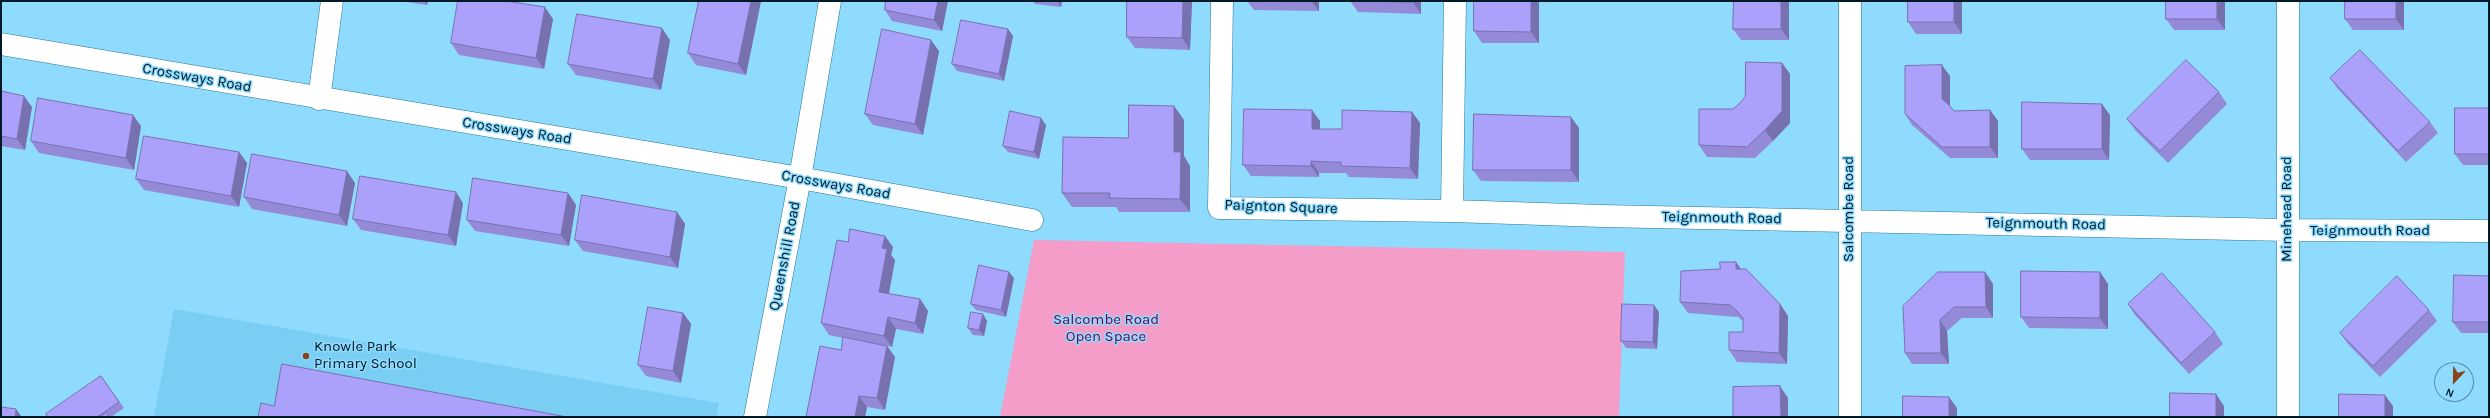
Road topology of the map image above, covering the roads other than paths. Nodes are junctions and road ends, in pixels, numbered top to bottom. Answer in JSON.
{"nodes":[{"id":1,"x":332,"y":1,"type":"edge"},
{"id":2,"x":830,"y":1,"type":"edge"},
{"id":3,"x":1222,"y":1,"type":"edge"},
{"id":4,"x":1455,"y":1,"type":"edge"},
{"id":5,"x":1850,"y":1,"type":"edge"},
{"id":6,"x":2288,"y":1,"type":"edge"},
{"id":7,"x":1,"y":44,"type":"edge"},
{"id":8,"x":319,"y":99,"type":"junction"},
{"id":9,"x":800,"y":178,"type":"junction"},
{"id":10,"x":1452,"y":211,"type":"junction"},
{"id":11,"x":1602,"y":216,"type":"joint"},
{"id":12,"x":1032,"y":220,"type":"dead end"},
{"id":13,"x":1849,"y":220,"type":"junction"},
{"id":14,"x":2286,"y":230,"type":"junction"},
{"id":15,"x":2489,"y":231,"type":"edge"},
{"id":16,"x":755,"y":417,"type":"edge"},
{"id":17,"x":1850,"y":417,"type":"edge"},
{"id":18,"x":2288,"y":417,"type":"edge"}],
"edges":[{"from":1,"to":8,"type":"street"},
{"from":2,"to":9,"type":"street","name":"Queenshill Road"},
{"from":3,"to":10,"type":"street","name":"Paignton Square"},
{"from":4,"to":10,"type":"street"},
{"from":5,"to":13,"type":"street","name":"Salcombe Road"},
{"from":6,"to":14,"type":"street","name":"Minehead Road"},
{"from":7,"to":8,"type":"street","name":"Crossways Road"},
{"from":8,"to":9,"type":"street","name":"Crossways Road"},
{"from":9,"to":12,"type":"street","name":"Crossways Road"},
{"from":9,"to":16,"type":"street","name":"Queenshill Road"},
{"from":10,"to":11,"type":"street","name":"Paignton Square"},
{"from":11,"to":13,"type":"street","name":"Teignmouth Road"},
{"from":13,"to":14,"type":"street","name":"Teignmouth Road"},
{"from":13,"to":17,"type":"street","name":"Salcombe Road"},
{"from":14,"to":15,"type":"street","name":"Teignmouth Road"},
{"from":14,"to":18,"type":"street","name":"Minehead Road"}]}
